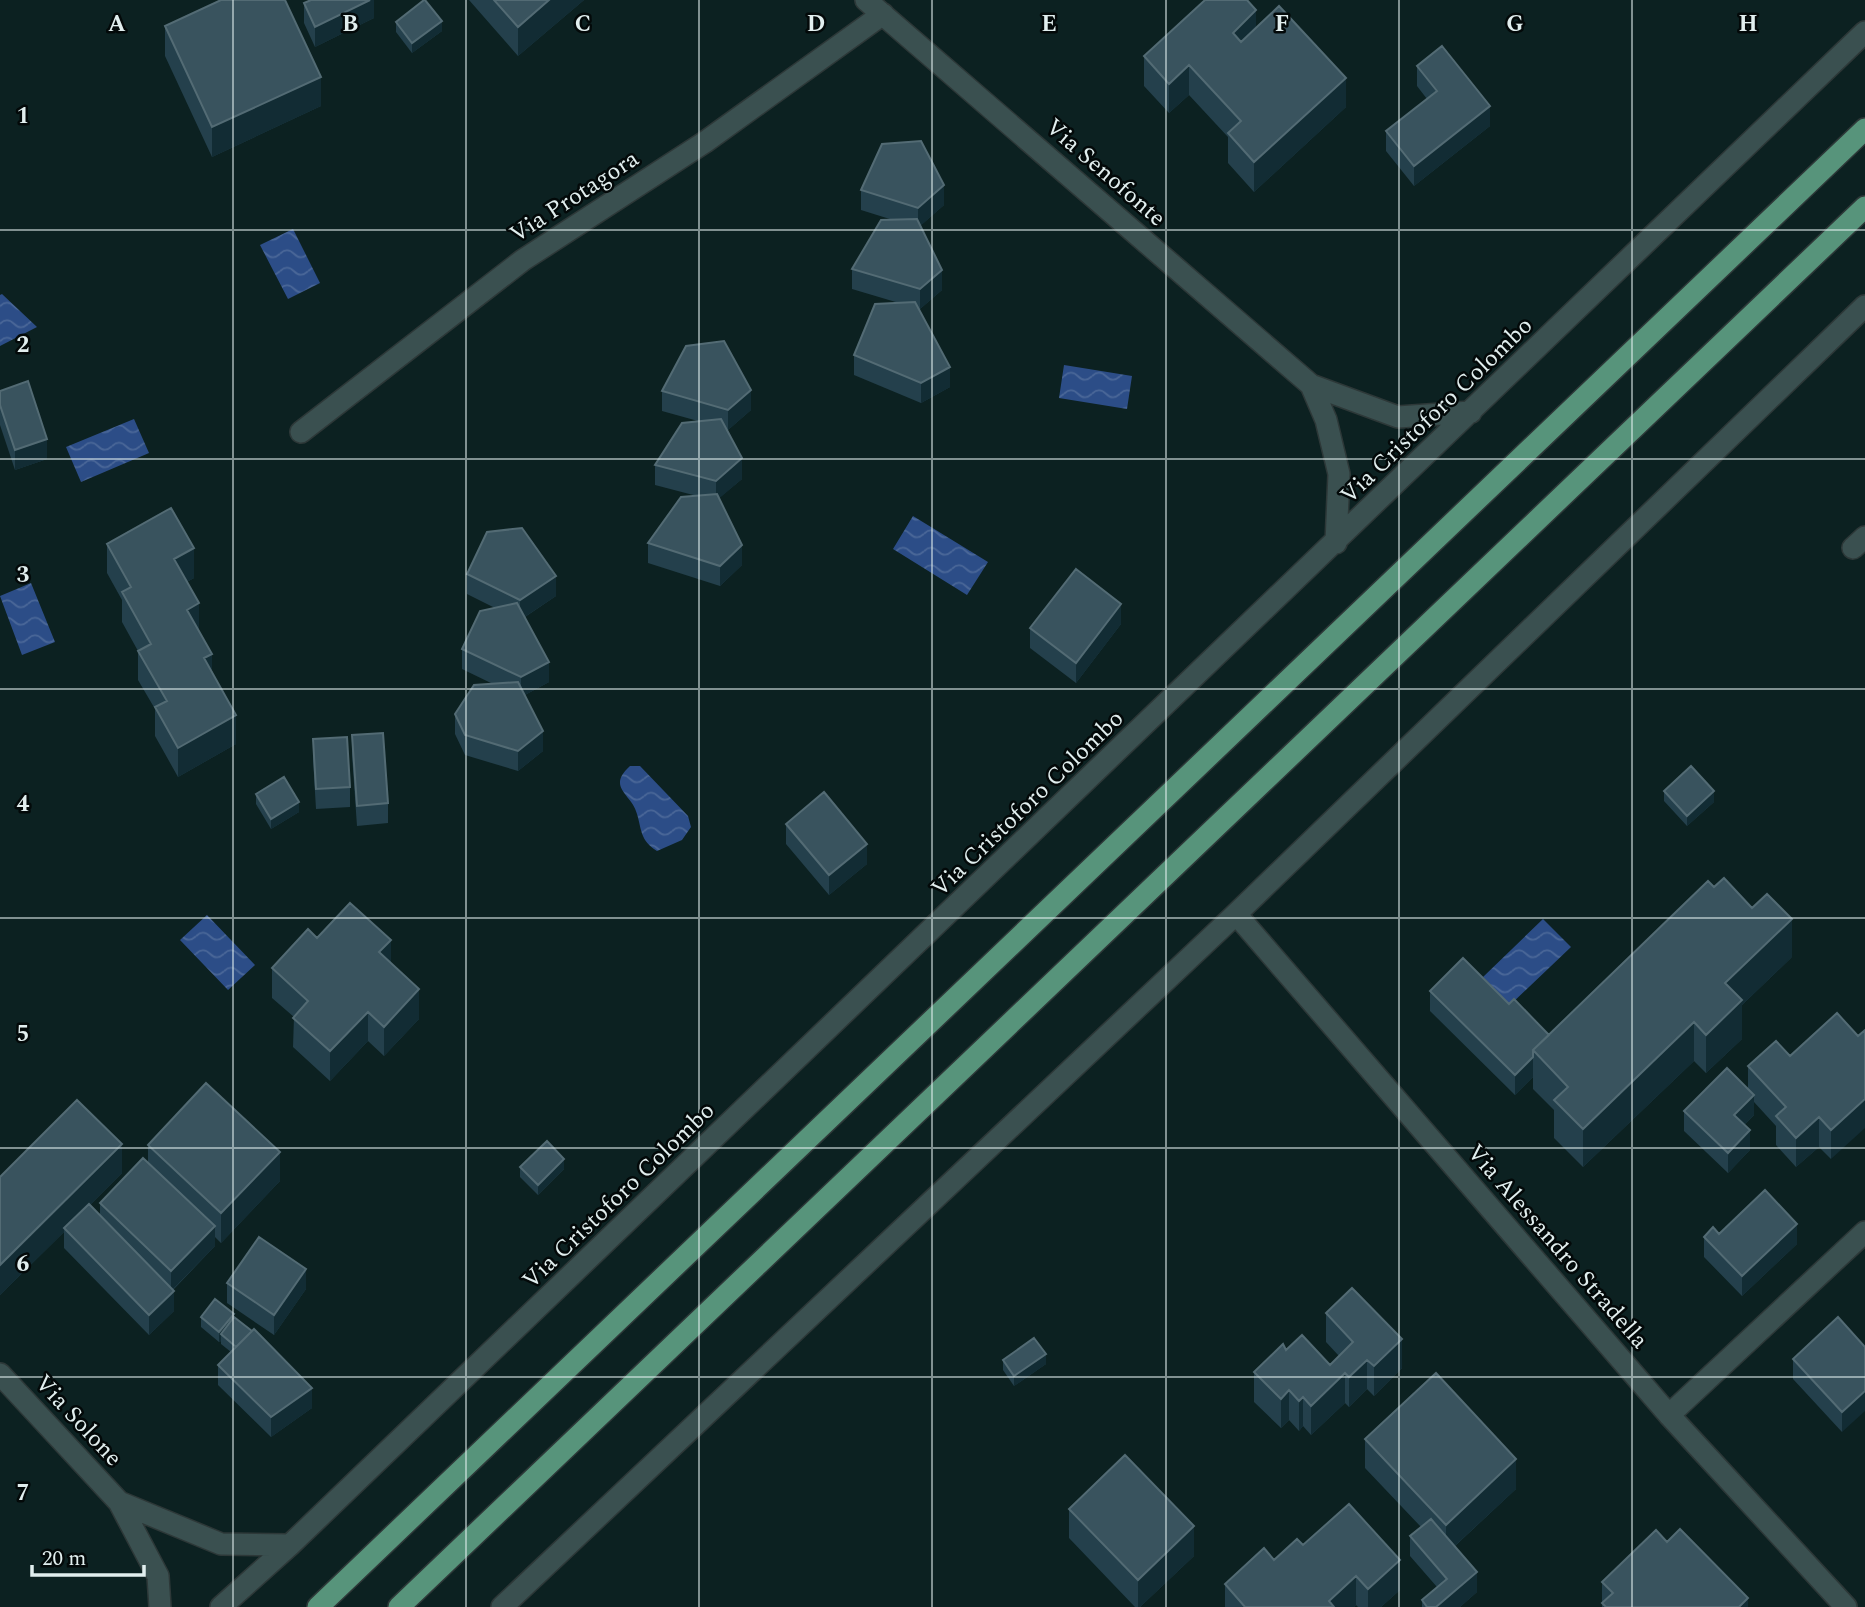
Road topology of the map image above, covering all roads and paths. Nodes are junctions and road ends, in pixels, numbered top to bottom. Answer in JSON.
{"nodes":[{"id":1,"x":866,"y":0,"type":"edge"},
{"id":2,"x":884,"y":14,"type":"junction"},
{"id":3,"x":1865,"y":32,"type":"edge"},
{"id":4,"x":1865,"y":129,"type":"edge"},
{"id":5,"x":1865,"y":207,"type":"edge"},
{"id":6,"x":1865,"y":306,"type":"edge"},
{"id":7,"x":1311,"y":385,"type":"junction"},
{"id":8,"x":1471,"y":412,"type":"junction"},
{"id":9,"x":301,"y":432,"type":"dead end"},
{"id":10,"x":1336,"y":543,"type":"junction"},
{"id":11,"x":1237,"y":914,"type":"junction"},
{"id":12,"x":1865,"y":1232,"type":"edge"},
{"id":13,"x":0,"y":1374,"type":"edge"},
{"id":14,"x":1669,"y":1415,"type":"junction"},
{"id":15,"x":119,"y":1502,"type":"junction"},
{"id":16,"x":290,"y":1545,"type":"junction"},
{"id":17,"x":160,"y":1607,"type":"edge"},
{"id":18,"x":221,"y":1607,"type":"edge"},
{"id":19,"x":318,"y":1607,"type":"edge"},
{"id":20,"x":400,"y":1607,"type":"edge"},
{"id":21,"x":502,"y":1607,"type":"edge"},
{"id":22,"x":1846,"y":1607,"type":"edge"}],
"edges":[{"from":1,"to":2,"type":"street","name":"Via Senofonte"},
{"from":2,"to":7,"type":"street","name":"Via Senofonte"},
{"from":2,"to":9,"type":"street","name":"Via Protagora"},
{"from":3,"to":8,"type":"street","name":"Via Cristoforo Colombo"},
{"from":4,"to":19,"type":"main road"},
{"from":5,"to":20,"type":"main road"},
{"from":6,"to":11,"type":"street"},
{"from":7,"to":8,"type":"street"},
{"from":7,"to":10,"type":"street"},
{"from":8,"to":10,"type":"street","name":"Via Cristoforo Colombo"},
{"from":10,"to":16,"type":"street","name":"Via Cristoforo Colombo"},
{"from":11,"to":14,"type":"street","name":"Via Alessandro Stradella"},
{"from":11,"to":21,"type":"street"},
{"from":12,"to":14,"type":"street"},
{"from":13,"to":15,"type":"street","name":"Via Solone"},
{"from":14,"to":22,"type":"street","name":"Via Alessandro Stradella"},
{"from":15,"to":16,"type":"street"},
{"from":15,"to":17,"type":"street"},
{"from":16,"to":18,"type":"street","name":"Via Cristoforo Colombo"}]}
